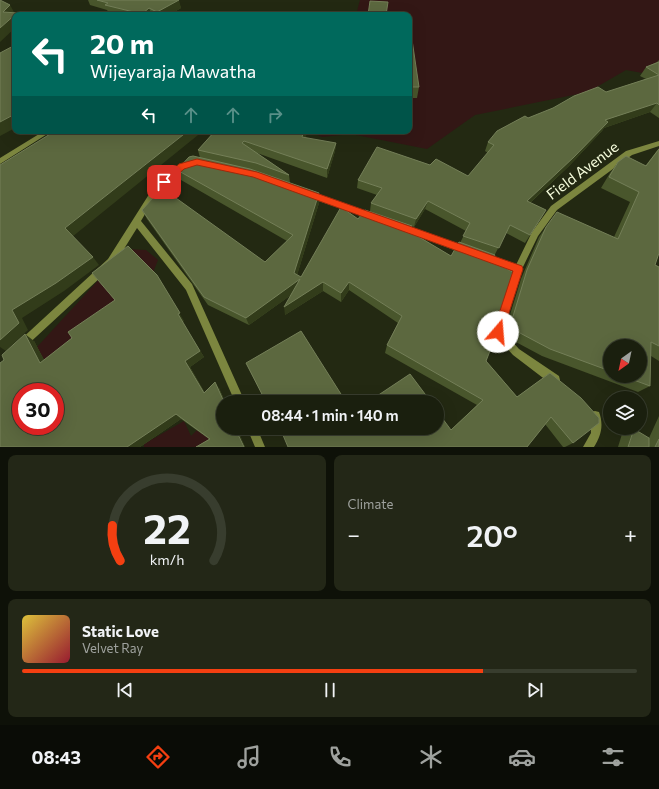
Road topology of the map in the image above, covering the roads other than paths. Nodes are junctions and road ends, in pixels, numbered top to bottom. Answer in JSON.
{"nodes":[{"id":1,"x":44,"y":134,"type":"edge"},
{"id":2,"x":659,"y":143,"type":"edge"},
{"id":3,"x":0,"y":161,"type":"edge"},
{"id":4,"x":197,"y":162,"type":"edge"},
{"id":5,"x":305,"y":193,"type":"edge"},
{"id":6,"x":379,"y":219,"type":"edge"},
{"id":7,"x":137,"y":222,"type":"junction"},
{"id":8,"x":393,"y":224,"type":"edge"},
{"id":9,"x":518,"y":269,"type":"junction"},
{"id":10,"x":12,"y":354,"type":"edge"},
{"id":11,"x":560,"y":385,"type":"edge"},
{"id":12,"x":237,"y":395,"type":"edge"},
{"id":13,"x":588,"y":409,"type":"edge"},
{"id":14,"x":255,"y":435,"type":"edge"},
{"id":15,"x":260,"y":447,"type":"edge"},
{"id":16,"x":588,"y":447,"type":"edge"}],
"edges":[{"from":1,"to":3,"type":"street"},
{"from":2,"to":9,"type":"street","name":"Field Avenue"},
{"from":4,"to":7,"type":"street"},
{"from":5,"to":6,"type":"street"},
{"from":7,"to":10,"type":"street"},
{"from":7,"to":12,"type":"street"},
{"from":8,"to":9,"type":"street"},
{"from":9,"to":11,"type":"street","name":"Field Avenue"},
{"from":13,"to":16,"type":"street"},
{"from":14,"to":15,"type":"street"}]}
